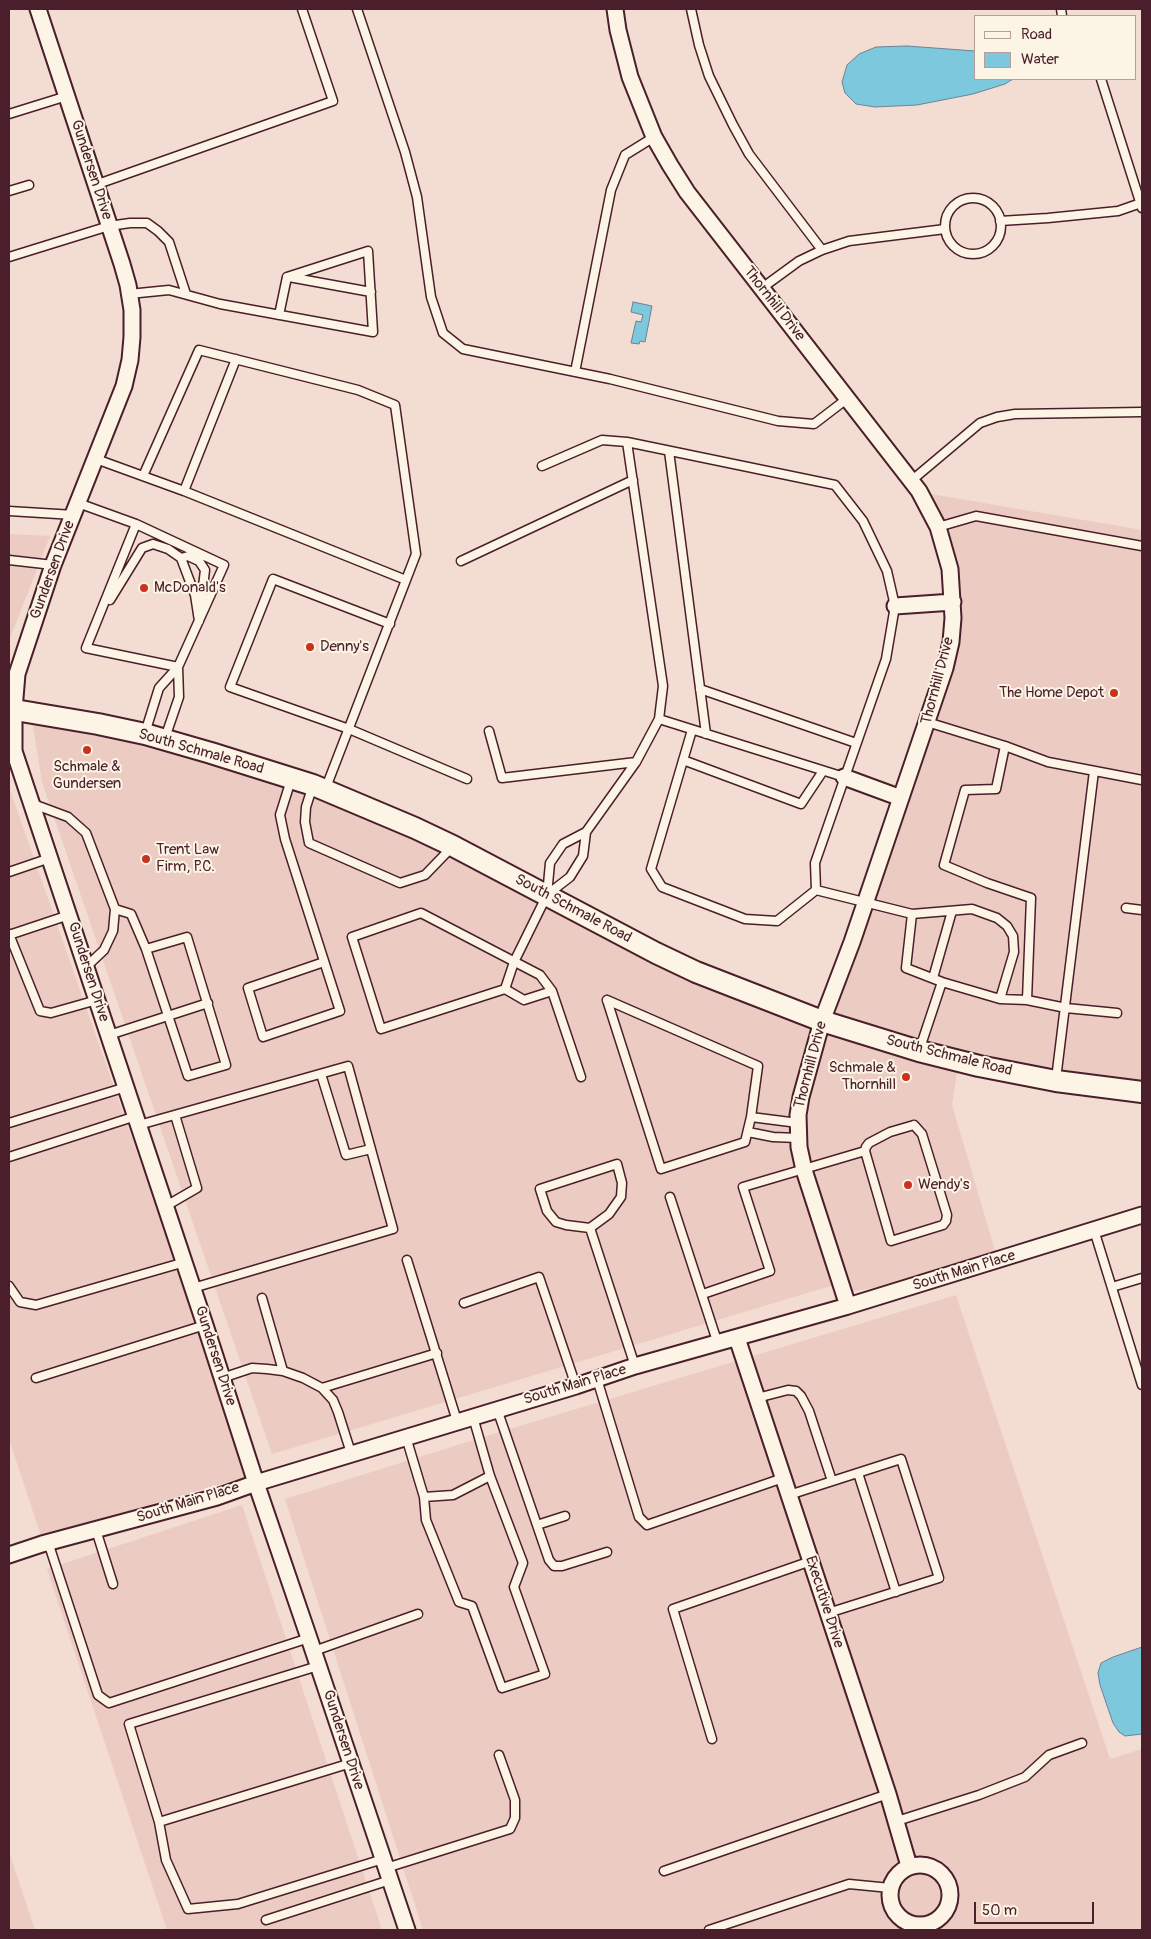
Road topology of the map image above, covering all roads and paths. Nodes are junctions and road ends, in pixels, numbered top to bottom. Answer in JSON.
{"nodes":[{"id":1,"x":38,"y":9,"type":"edge"},
{"id":2,"x":302,"y":9,"type":"edge"},
{"id":3,"x":357,"y":9,"type":"edge"},
{"id":4,"x":615,"y":9,"type":"edge"},
{"id":5,"x":691,"y":9,"type":"edge"},
{"id":6,"x":1101,"y":80,"type":"edge"},
{"id":7,"x":67,"y":96,"type":"junction"},
{"id":8,"x":9,"y":114,"type":"edge"},
{"id":9,"x":654,"y":137,"type":"junction"},
{"id":10,"x":29,"y":185,"type":"dead end"},
{"id":11,"x":95,"y":185,"type":"junction"},
{"id":12,"x":9,"y":191,"type":"edge"},
{"id":13,"x":1142,"y":205,"type":"edge"},
{"id":14,"x":1000,"y":221,"type":"junction"},
{"id":15,"x":109,"y":226,"type":"junction"},
{"id":16,"x":945,"y":228,"type":"junction"},
{"id":17,"x":822,"y":250,"type":"junction"},
{"id":18,"x":9,"y":257,"type":"edge"},
{"id":19,"x":287,"y":277,"type":"junction"},
{"id":20,"x":762,"y":288,"type":"junction"},
{"id":21,"x":371,"y":292,"type":"junction"},
{"id":22,"x":129,"y":294,"type":"junction"},
{"id":23,"x":186,"y":294,"type":"junction"},
{"id":24,"x":279,"y":315,"type":"junction"},
{"id":25,"x":236,"y":359,"type":"junction"},
{"id":26,"x":575,"y":372,"type":"junction"},
{"id":27,"x":848,"y":398,"type":"junction"},
{"id":28,"x":1142,"y":412,"type":"edge"},
{"id":29,"x":627,"y":442,"type":"junction"},
{"id":30,"x":668,"y":451,"type":"junction"},
{"id":31,"x":96,"y":459,"type":"junction"},
{"id":32,"x":542,"y":466,"type":"dead end"},
{"id":33,"x":143,"y":476,"type":"junction"},
{"id":34,"x":633,"y":480,"type":"junction"},
{"id":35,"x":912,"y":481,"type":"junction"},
{"id":36,"x":184,"y":491,"type":"junction"},
{"id":37,"x":76,"y":509,"type":"junction"},
{"id":38,"x":9,"y":511,"type":"edge"},
{"id":39,"x":136,"y":524,"type":"junction"},
{"id":40,"x":938,"y":527,"type":"junction"},
{"id":41,"x":1142,"y":546,"type":"edge"},
{"id":42,"x":181,"y":558,"type":"junction"},
{"id":43,"x":9,"y":560,"type":"edge"},
{"id":44,"x":460,"y":561,"type":"dead end"},
{"id":45,"x":53,"y":565,"type":"junction"},
{"id":46,"x":406,"y":580,"type":"junction"},
{"id":47,"x":953,"y":602,"type":"junction"},
{"id":48,"x":895,"y":606,"type":"junction"},
{"id":49,"x":99,"y":617,"type":"junction"},
{"id":50,"x":199,"y":621,"type":"junction"},
{"id":51,"x":390,"y":624,"type":"junction"},
{"id":52,"x":178,"y":667,"type":"junction"},
{"id":53,"x":700,"y":690,"type":"junction"},
{"id":54,"x":11,"y":710,"type":"edge"},
{"id":55,"x":659,"y":719,"type":"junction"},
{"id":56,"x":928,"y":722,"type":"junction"},
{"id":57,"x":349,"y":729,"type":"junction"},
{"id":58,"x":489,"y":730,"type":"dead end"},
{"id":59,"x":692,"y":730,"type":"junction"},
{"id":60,"x":144,"y":734,"type":"junction"},
{"id":61,"x":706,"y":734,"type":"junction"},
{"id":62,"x":165,"y":740,"type":"junction"},
{"id":63,"x":856,"y":743,"type":"junction"},
{"id":64,"x":1005,"y":746,"type":"junction"},
{"id":65,"x":683,"y":760,"type":"junction"},
{"id":66,"x":636,"y":762,"type":"junction"},
{"id":67,"x":823,"y":771,"type":"junction"},
{"id":68,"x":1094,"y":771,"type":"junction"},
{"id":69,"x":844,"y":777,"type":"junction"},
{"id":70,"x":292,"y":778,"type":"junction"},
{"id":71,"x":467,"y":779,"type":"dead end"},
{"id":72,"x":1142,"y":780,"type":"edge"},
{"id":73,"x":319,"y":788,"type":"junction"},
{"id":74,"x":901,"y":798,"type":"junction"},
{"id":75,"x":32,"y":804,"type":"junction"},
{"id":76,"x":586,"y":832,"type":"junction"},
{"id":77,"x":453,"y":846,"type":"junction"},
{"id":78,"x":50,"y":858,"type":"junction"},
{"id":79,"x":9,"y":872,"type":"edge"},
{"id":80,"x":816,"y":890,"type":"junction"},
{"id":81,"x":547,"y":895,"type":"junction"},
{"id":82,"x":866,"y":902,"type":"junction"},
{"id":83,"x":1126,"y":908,"type":"dead end"},
{"id":84,"x":115,"y":909,"type":"junction"},
{"id":85,"x":1142,"y":910,"type":"edge"},
{"id":86,"x":952,"y":911,"type":"junction"},
{"id":87,"x":912,"y":914,"type":"junction"},
{"id":88,"x":69,"y":916,"type":"junction"},
{"id":89,"x":9,"y":934,"type":"edge"},
{"id":90,"x":146,"y":949,"type":"junction"},
{"id":91,"x":324,"y":962,"type":"junction"},
{"id":92,"x":514,"y":962,"type":"junction"},
{"id":93,"x":86,"y":966,"type":"junction"},
{"id":94,"x":932,"y":978,"type":"junction"},
{"id":95,"x":942,"y":982,"type":"junction"},
{"id":96,"x":504,"y":989,"type":"junction"},
{"id":97,"x":552,"y":992,"type":"junction"},
{"id":98,"x":1000,"y":999,"type":"junction"},
{"id":99,"x":97,"y":1000,"type":"junction"},
{"id":100,"x":1027,"y":1000,"type":"junction"},
{"id":101,"x":208,"y":1003,"type":"junction"},
{"id":102,"x":1066,"y":1008,"type":"junction"},
{"id":103,"x":1116,"y":1013,"type":"dead end"},
{"id":104,"x":167,"y":1016,"type":"junction"},
{"id":105,"x":822,"y":1021,"type":"junction"},
{"id":106,"x":109,"y":1034,"type":"junction"},
{"id":107,"x":919,"y":1051,"type":"junction"},
{"id":108,"x":321,"y":1074,"type":"junction"},
{"id":109,"x":581,"y":1077,"type":"dead end"},
{"id":110,"x":1056,"y":1082,"type":"junction"},
{"id":111,"x":126,"y":1086,"type":"junction"},
{"id":112,"x":1142,"y":1092,"type":"edge"},
{"id":113,"x":175,"y":1115,"type":"junction"},
{"id":114,"x":751,"y":1117,"type":"junction"},
{"id":115,"x":137,"y":1120,"type":"junction"},
{"id":116,"x":9,"y":1123,"type":"edge"},
{"id":117,"x":798,"y":1131,"type":"junction"},
{"id":118,"x":748,"y":1132,"type":"junction"},
{"id":119,"x":371,"y":1149,"type":"junction"},
{"id":120,"x":866,"y":1152,"type":"junction"},
{"id":121,"x":9,"y":1158,"type":"edge"},
{"id":122,"x":804,"y":1170,"type":"junction"},
{"id":123,"x":670,"y":1197,"type":"dead end"},
{"id":124,"x":166,"y":1206,"type":"junction"},
{"id":125,"x":1142,"y":1215,"type":"edge"},
{"id":126,"x":590,"y":1228,"type":"junction"},
{"id":127,"x":1094,"y":1230,"type":"junction"},
{"id":128,"x":407,"y":1260,"type":"dead end"},
{"id":129,"x":185,"y":1262,"type":"junction"},
{"id":130,"x":1142,"y":1278,"type":"edge"},
{"id":131,"x":9,"y":1286,"type":"edge"},
{"id":132,"x":1112,"y":1287,"type":"junction"},
{"id":133,"x":193,"y":1288,"type":"junction"},
{"id":134,"x":703,"y":1294,"type":"junction"},
{"id":135,"x":262,"y":1298,"type":"dead end"},
{"id":136,"x":464,"y":1303,"type":"dead end"},
{"id":137,"x":848,"y":1306,"type":"junction"},
{"id":138,"x":205,"y":1325,"type":"junction"},
{"id":139,"x":737,"y":1338,"type":"junction"},
{"id":140,"x":718,"y":1344,"type":"junction"},
{"id":141,"x":437,"y":1353,"type":"junction"},
{"id":142,"x":635,"y":1366,"type":"junction"},
{"id":143,"x":283,"y":1371,"type":"junction"},
{"id":144,"x":36,"y":1378,"type":"dead end"},
{"id":145,"x":222,"y":1378,"type":"junction"},
{"id":146,"x":597,"y":1379,"type":"junction"},
{"id":147,"x":1142,"y":1385,"type":"edge"},
{"id":148,"x":576,"y":1386,"type":"junction"},
{"id":149,"x":322,"y":1388,"type":"junction"},
{"id":150,"x":757,"y":1398,"type":"junction"},
{"id":151,"x":497,"y":1409,"type":"junction"},
{"id":152,"x":473,"y":1416,"type":"junction"},
{"id":153,"x":457,"y":1421,"type":"junction"},
{"id":154,"x":406,"y":1437,"type":"junction"},
{"id":155,"x":351,"y":1454,"type":"junction"},
{"id":156,"x":858,"y":1473,"type":"junction"},
{"id":157,"x":490,"y":1476,"type":"junction"},
{"id":158,"x":783,"y":1478,"type":"junction"},
{"id":159,"x":832,"y":1480,"type":"junction"},
{"id":160,"x":256,"y":1483,"type":"junction"},
{"id":161,"x":789,"y":1495,"type":"junction"},
{"id":162,"x":424,"y":1497,"type":"junction"},
{"id":163,"x":565,"y":1516,"type":"dead end"},
{"id":164,"x":538,"y":1525,"type":"junction"},
{"id":165,"x":96,"y":1530,"type":"junction"},
{"id":166,"x":48,"y":1542,"type":"junction"},
{"id":167,"x":607,"y":1552,"type":"dead end"},
{"id":168,"x":9,"y":1555,"type":"edge"},
{"id":169,"x":811,"y":1561,"type":"junction"},
{"id":170,"x":113,"y":1584,"type":"dead end"},
{"id":171,"x":896,"y":1592,"type":"junction"},
{"id":172,"x":828,"y":1613,"type":"junction"},
{"id":173,"x":418,"y":1614,"type":"dead end"},
{"id":174,"x":312,"y":1644,"type":"junction"},
{"id":175,"x":318,"y":1666,"type":"junction"},
{"id":176,"x":712,"y":1739,"type":"dead end"},
{"id":177,"x":1082,"y":1743,"type":"dead end"},
{"id":178,"x":499,"y":1755,"type":"dead end"},
{"id":179,"x":351,"y":1763,"type":"junction"},
{"id":180,"x":888,"y":1794,"type":"junction"},
{"id":181,"x":897,"y":1821,"type":"junction"},
{"id":182,"x":159,"y":1822,"type":"junction"},
{"id":183,"x":909,"y":1866,"type":"junction"},
{"id":184,"x":386,"y":1869,"type":"junction"},
{"id":185,"x":664,"y":1871,"type":"dead end"},
{"id":186,"x":890,"y":1888,"type":"junction"},
{"id":187,"x":266,"y":1920,"type":"dead end"},
{"id":188,"x":927,"y":1927,"type":"edge"},
{"id":189,"x":406,"y":1930,"type":"edge"},
{"id":190,"x":709,"y":1930,"type":"edge"}],
"edges":[{"from":1,"to":7,"type":"street","name":"Gundersen Drive"},
{"from":2,"to":11,"type":"lane"},
{"from":3,"to":26,"type":"lane"},
{"from":4,"to":9,"type":"street","name":"Thornhill Drive"},
{"from":5,"to":17,"type":"lane"},
{"from":6,"to":13,"type":"lane"},
{"from":7,"to":8,"type":"lane"},
{"from":7,"to":11,"type":"street","name":"Gundersen Drive"},
{"from":9,"to":20,"type":"street","name":"Thornhill Drive"},
{"from":9,"to":26,"type":"lane"},
{"from":10,"to":12,"type":"lane"},
{"from":11,"to":15,"type":"street","name":"Gundersen Drive"},
{"from":13,"to":14,"type":"lane"},
{"from":14,"to":16,"type":"lane"},
{"from":14,"to":16,"type":"lane"},
{"from":15,"to":18,"type":"lane"},
{"from":15,"to":22,"type":"street","name":"Gundersen Drive"},
{"from":15,"to":23,"type":"lane"},
{"from":16,"to":17,"type":"lane"},
{"from":17,"to":20,"type":"lane"},
{"from":19,"to":21,"type":"lane"},
{"from":19,"to":21,"type":"lane"},
{"from":19,"to":24,"type":"lane"},
{"from":20,"to":27,"type":"street","name":"Thornhill Drive"},
{"from":21,"to":24,"type":"lane"},
{"from":22,"to":23,"type":"lane"},
{"from":22,"to":31,"type":"street","name":"Gundersen Drive"},
{"from":23,"to":24,"type":"lane"},
{"from":25,"to":33,"type":"lane"},
{"from":25,"to":36,"type":"lane"},
{"from":25,"to":46,"type":"lane"},
{"from":26,"to":27,"type":"lane"},
{"from":27,"to":35,"type":"street","name":"Thornhill Drive"},
{"from":28,"to":35,"type":"lane"},
{"from":29,"to":30,"type":"lane"},
{"from":29,"to":32,"type":"lane"},
{"from":29,"to":34,"type":"lane"},
{"from":30,"to":48,"type":"lane"},
{"from":30,"to":53,"type":"lane"},
{"from":31,"to":33,"type":"lane"},
{"from":31,"to":37,"type":"street","name":"Gundersen Drive"},
{"from":33,"to":36,"type":"lane"},
{"from":34,"to":44,"type":"lane"},
{"from":34,"to":55,"type":"lane"},
{"from":35,"to":40,"type":"street","name":"Thornhill Drive"},
{"from":36,"to":46,"type":"lane"},
{"from":37,"to":38,"type":"lane"},
{"from":37,"to":39,"type":"lane"},
{"from":37,"to":45,"type":"street","name":"Gundersen Drive"},
{"from":39,"to":49,"type":"lane"},
{"from":39,"to":50,"type":"lane"},
{"from":40,"to":41,"type":"lane"},
{"from":40,"to":47,"type":"street","name":"Thornhill Drive"},
{"from":42,"to":49,"type":"lane"},
{"from":42,"to":50,"type":"lane"},
{"from":42,"to":50,"type":"lane"},
{"from":43,"to":45,"type":"lane"},
{"from":45,"to":54,"type":"street","name":"Gundersen Drive"},
{"from":46,"to":51,"type":"lane"},
{"from":47,"to":48,"type":"street"},
{"from":47,"to":56,"type":"street","name":"Thornhill Drive"},
{"from":48,"to":63,"type":"lane"},
{"from":49,"to":52,"type":"lane"},
{"from":50,"to":52,"type":"lane"},
{"from":51,"to":57,"type":"lane"},
{"from":51,"to":57,"type":"lane"},
{"from":52,"to":60,"type":"lane"},
{"from":52,"to":62,"type":"lane"},
{"from":53,"to":61,"type":"lane"},
{"from":53,"to":63,"type":"lane"},
{"from":54,"to":60,"type":"main road","name":"South Schmale Road"},
{"from":54,"to":75,"type":"street","name":"Gundersen Drive"},
{"from":55,"to":59,"type":"lane"},
{"from":55,"to":66,"type":"lane"},
{"from":56,"to":64,"type":"lane"},
{"from":56,"to":74,"type":"street","name":"Thornhill Drive"},
{"from":57,"to":71,"type":"lane"},
{"from":57,"to":73,"type":"lane"},
{"from":58,"to":66,"type":"lane"},
{"from":59,"to":61,"type":"lane"},
{"from":59,"to":65,"type":"lane"},
{"from":60,"to":62,"type":"main road","name":"South Schmale Road"},
{"from":61,"to":67,"type":"lane"},
{"from":62,"to":70,"type":"main road","name":"South Schmale Road"},
{"from":63,"to":69,"type":"lane"},
{"from":64,"to":68,"type":"lane"},
{"from":64,"to":100,"type":"lane"},
{"from":65,"to":67,"type":"lane"},
{"from":65,"to":80,"type":"lane"},
{"from":66,"to":76,"type":"lane"},
{"from":67,"to":69,"type":"lane"},
{"from":68,"to":72,"type":"lane"},
{"from":68,"to":102,"type":"lane"},
{"from":69,"to":74,"type":"street"},
{"from":69,"to":80,"type":"lane"},
{"from":70,"to":73,"type":"main road","name":"South Schmale Road"},
{"from":70,"to":91,"type":"lane"},
{"from":73,"to":77,"type":"main road","name":"South Schmale Road"},
{"from":73,"to":77,"type":"lane"},
{"from":74,"to":82,"type":"street","name":"Thornhill Drive"},
{"from":75,"to":78,"type":"street","name":"Gundersen Drive"},
{"from":75,"to":84,"type":"lane"},
{"from":76,"to":81,"type":"lane"},
{"from":76,"to":81,"type":"lane"},
{"from":77,"to":81,"type":"main road","name":"South Schmale Road"},
{"from":78,"to":79,"type":"lane"},
{"from":78,"to":88,"type":"street","name":"Gundersen Drive"},
{"from":80,"to":82,"type":"lane"},
{"from":81,"to":92,"type":"lane"},
{"from":81,"to":105,"type":"main road","name":"South Schmale Road"},
{"from":82,"to":87,"type":"lane"},
{"from":82,"to":105,"type":"street","name":"Thornhill Drive"},
{"from":83,"to":85,"type":"lane"},
{"from":84,"to":90,"type":"lane"},
{"from":84,"to":93,"type":"lane"},
{"from":86,"to":87,"type":"lane"},
{"from":86,"to":94,"type":"lane"},
{"from":86,"to":98,"type":"lane"},
{"from":87,"to":94,"type":"lane"},
{"from":88,"to":89,"type":"lane"},
{"from":88,"to":93,"type":"street","name":"Gundersen Drive"},
{"from":89,"to":99,"type":"lane"},
{"from":90,"to":101,"type":"lane"},
{"from":90,"to":104,"type":"lane"},
{"from":91,"to":91,"type":"lane"},
{"from":92,"to":96,"type":"lane"},
{"from":92,"to":96,"type":"lane"},
{"from":92,"to":97,"type":"lane"},
{"from":93,"to":99,"type":"street","name":"Gundersen Drive"},
{"from":94,"to":95,"type":"lane"},
{"from":95,"to":98,"type":"lane"},
{"from":95,"to":107,"type":"lane"},
{"from":96,"to":97,"type":"lane"},
{"from":97,"to":109,"type":"lane"},
{"from":98,"to":100,"type":"lane"},
{"from":99,"to":106,"type":"street","name":"Gundersen Drive"},
{"from":100,"to":102,"type":"lane"},
{"from":101,"to":104,"type":"lane"},
{"from":101,"to":104,"type":"lane"},
{"from":102,"to":103,"type":"lane"},
{"from":102,"to":110,"type":"lane"},
{"from":104,"to":106,"type":"lane"},
{"from":105,"to":107,"type":"main road","name":"South Schmale Road"},
{"from":105,"to":117,"type":"street","name":"Thornhill Drive"},
{"from":106,"to":111,"type":"street","name":"Gundersen Drive"},
{"from":107,"to":110,"type":"main road","name":"South Schmale Road"},
{"from":108,"to":113,"type":"lane"},
{"from":108,"to":119,"type":"lane"},
{"from":108,"to":119,"type":"lane"},
{"from":110,"to":112,"type":"main road","name":"South Schmale Road"},
{"from":111,"to":115,"type":"street","name":"Gundersen Drive"},
{"from":111,"to":116,"type":"lane"},
{"from":113,"to":115,"type":"lane"},
{"from":113,"to":124,"type":"lane"},
{"from":114,"to":117,"type":"lane"},
{"from":114,"to":118,"type":"lane"},
{"from":114,"to":118,"type":"lane"},
{"from":115,"to":121,"type":"lane"},
{"from":115,"to":124,"type":"street","name":"Gundersen Drive"},
{"from":117,"to":118,"type":"lane"},
{"from":117,"to":122,"type":"street","name":"Thornhill Drive"},
{"from":119,"to":133,"type":"lane"},
{"from":120,"to":120,"type":"lane"},
{"from":120,"to":122,"type":"lane"},
{"from":122,"to":134,"type":"lane"},
{"from":122,"to":137,"type":"street","name":"Thornhill Drive"},
{"from":123,"to":134,"type":"lane"},
{"from":124,"to":129,"type":"street","name":"Gundersen Drive"},
{"from":125,"to":127,"type":"street","name":"South Main Place"},
{"from":126,"to":126,"type":"lane"},
{"from":126,"to":142,"type":"lane"},
{"from":127,"to":132,"type":"lane"},
{"from":127,"to":137,"type":"street","name":"South Main Place"},
{"from":128,"to":141,"type":"lane"},
{"from":129,"to":131,"type":"lane"},
{"from":129,"to":133,"type":"street","name":"Gundersen Drive"},
{"from":130,"to":132,"type":"lane"},
{"from":132,"to":147,"type":"lane"},
{"from":133,"to":138,"type":"street","name":"Gundersen Drive"},
{"from":134,"to":140,"type":"lane"},
{"from":135,"to":143,"type":"lane"},
{"from":136,"to":148,"type":"lane"},
{"from":137,"to":139,"type":"street","name":"South Main Place"},
{"from":138,"to":144,"type":"lane"},
{"from":138,"to":145,"type":"street","name":"Gundersen Drive"},
{"from":139,"to":140,"type":"street","name":"South Main Place"},
{"from":139,"to":150,"type":"street","name":"Executive Drive"},
{"from":140,"to":142,"type":"street","name":"South Main Place"},
{"from":141,"to":149,"type":"lane"},
{"from":141,"to":153,"type":"lane"},
{"from":142,"to":146,"type":"street","name":"South Main Place"},
{"from":143,"to":145,"type":"lane"},
{"from":143,"to":149,"type":"lane"},
{"from":145,"to":160,"type":"street","name":"Gundersen Drive"},
{"from":146,"to":148,"type":"street","name":"South Main Place"},
{"from":146,"to":158,"type":"lane"},
{"from":148,"to":151,"type":"street","name":"South Main Place"},
{"from":149,"to":155,"type":"lane"},
{"from":150,"to":158,"type":"street","name":"Executive Drive"},
{"from":150,"to":159,"type":"lane"},
{"from":151,"to":152,"type":"street","name":"South Main Place"},
{"from":151,"to":164,"type":"lane"},
{"from":152,"to":153,"type":"street","name":"South Main Place"},
{"from":152,"to":157,"type":"lane"},
{"from":153,"to":154,"type":"street","name":"South Main Place"},
{"from":154,"to":155,"type":"street","name":"South Main Place"},
{"from":154,"to":162,"type":"lane"},
{"from":155,"to":160,"type":"street","name":"South Main Place"},
{"from":156,"to":159,"type":"lane"},
{"from":156,"to":171,"type":"lane"},
{"from":156,"to":171,"type":"lane"},
{"from":157,"to":162,"type":"lane"},
{"from":157,"to":162,"type":"lane"},
{"from":158,"to":161,"type":"street","name":"Executive Drive"},
{"from":159,"to":161,"type":"lane"},
{"from":160,"to":165,"type":"street","name":"South Main Place"},
{"from":160,"to":174,"type":"street","name":"Gundersen Drive"},
{"from":161,"to":169,"type":"street","name":"Executive Drive"},
{"from":163,"to":164,"type":"lane"},
{"from":164,"to":167,"type":"lane"},
{"from":165,"to":166,"type":"street","name":"South Main Place"},
{"from":165,"to":170,"type":"lane"},
{"from":166,"to":168,"type":"street","name":"South Main Place"},
{"from":166,"to":174,"type":"lane"},
{"from":169,"to":172,"type":"street","name":"Executive Drive"},
{"from":169,"to":176,"type":"lane"},
{"from":171,"to":172,"type":"lane"},
{"from":172,"to":180,"type":"street","name":"Executive Drive"},
{"from":173,"to":174,"type":"lane"},
{"from":174,"to":175,"type":"street","name":"Gundersen Drive"},
{"from":175,"to":179,"type":"street","name":"Gundersen Drive"},
{"from":175,"to":182,"type":"lane"},
{"from":177,"to":181,"type":"lane"},
{"from":178,"to":184,"type":"lane"},
{"from":179,"to":182,"type":"lane"},
{"from":179,"to":184,"type":"street","name":"Gundersen Drive"},
{"from":180,"to":181,"type":"street","name":"Executive Drive"},
{"from":180,"to":185,"type":"lane"},
{"from":181,"to":183,"type":"street","name":"Executive Drive"},
{"from":182,"to":184,"type":"lane"},
{"from":183,"to":186,"type":"street"},
{"from":183,"to":188,"type":"street"},
{"from":184,"to":187,"type":"lane"},
{"from":184,"to":189,"type":"street","name":"Gundersen Drive"},
{"from":186,"to":188,"type":"street"},
{"from":186,"to":190,"type":"lane"}]}
